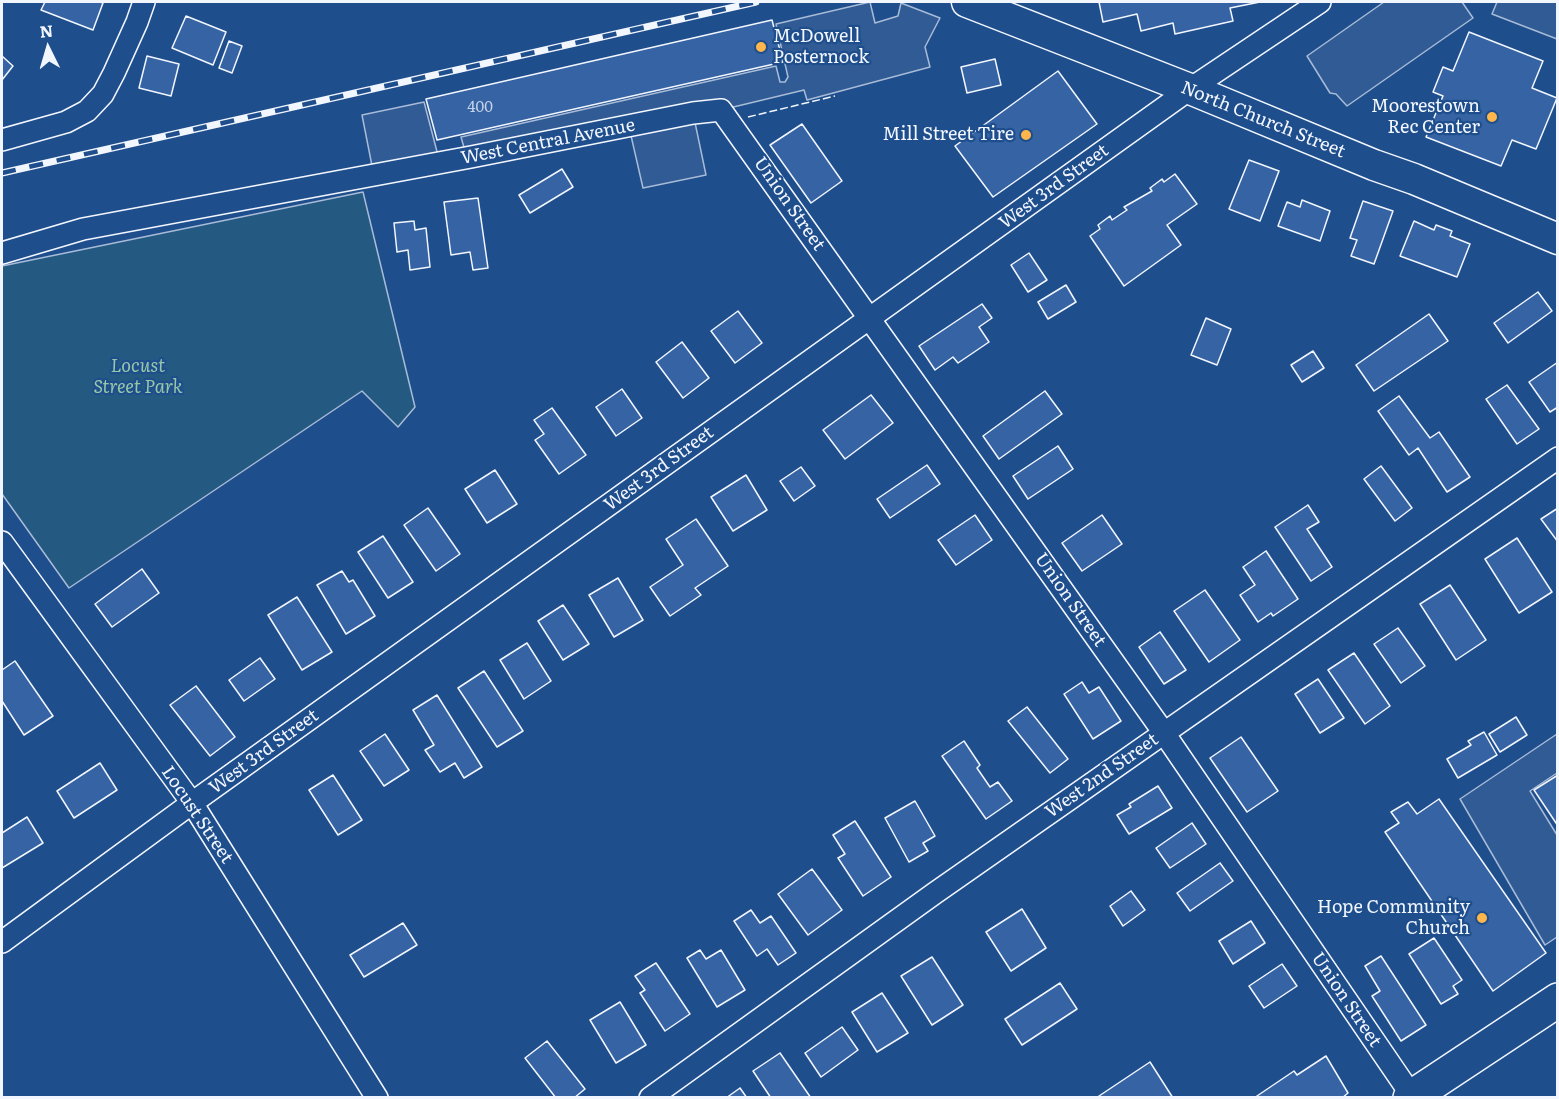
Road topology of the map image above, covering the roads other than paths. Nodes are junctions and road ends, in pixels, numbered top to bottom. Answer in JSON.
{"nodes":[{"id":1,"x":144,"y":2,"type":"edge"},
{"id":2,"x":967,"y":2,"type":"edge"},
{"id":3,"x":1320,"y":2,"type":"edge"},
{"id":4,"x":1190,"y":89,"type":"junction"},
{"id":5,"x":721,"y":110,"type":"joint"},
{"id":6,"x":2,"y":140,"type":"edge"},
{"id":7,"x":1557,"y":239,"type":"edge"},
{"id":8,"x":2,"y":253,"type":"edge"},
{"id":9,"x":870,"y":319,"type":"junction"},
{"id":10,"x":1557,"y":458,"type":"edge"},
{"id":11,"x":2,"y":542,"type":"edge"},
{"id":12,"x":1164,"y":733,"type":"junction"},
{"id":13,"x":192,"y":803,"type":"junction"},
{"id":14,"x":2,"y":942,"type":"edge"},
{"id":15,"x":1557,"y":1000,"type":"edge"},
{"id":16,"x":1411,"y":1097,"type":"edge"},
{"id":17,"x":377,"y":1098,"type":"edge"},
{"id":18,"x":650,"y":1098,"type":"edge"}],
"edges":[{"from":1,"to":6,"type":"street"},
{"from":2,"to":4,"type":"main road","name":"North Church Street"},
{"from":3,"to":4,"type":"street","name":"West 3rd Street"},
{"from":4,"to":7,"type":"main road","name":"North Church Street"},
{"from":4,"to":9,"type":"street","name":"West 3rd Street"},
{"from":5,"to":8,"type":"street","name":"West Central Avenue"},
{"from":5,"to":9,"type":"street","name":"Union Street"},
{"from":9,"to":12,"type":"street","name":"Union Street"},
{"from":9,"to":13,"type":"street","name":"West 3rd Street"},
{"from":10,"to":12,"type":"street","name":"West 2nd Street"},
{"from":11,"to":13,"type":"street","name":"Locust Street"},
{"from":12,"to":16,"type":"street","name":"Union Street"},
{"from":12,"to":18,"type":"street","name":"West 2nd Street"},
{"from":13,"to":14,"type":"street","name":"West 3rd Street"},
{"from":13,"to":17,"type":"street","name":"Locust Street"},
{"from":15,"to":16,"type":"main road"}]}
